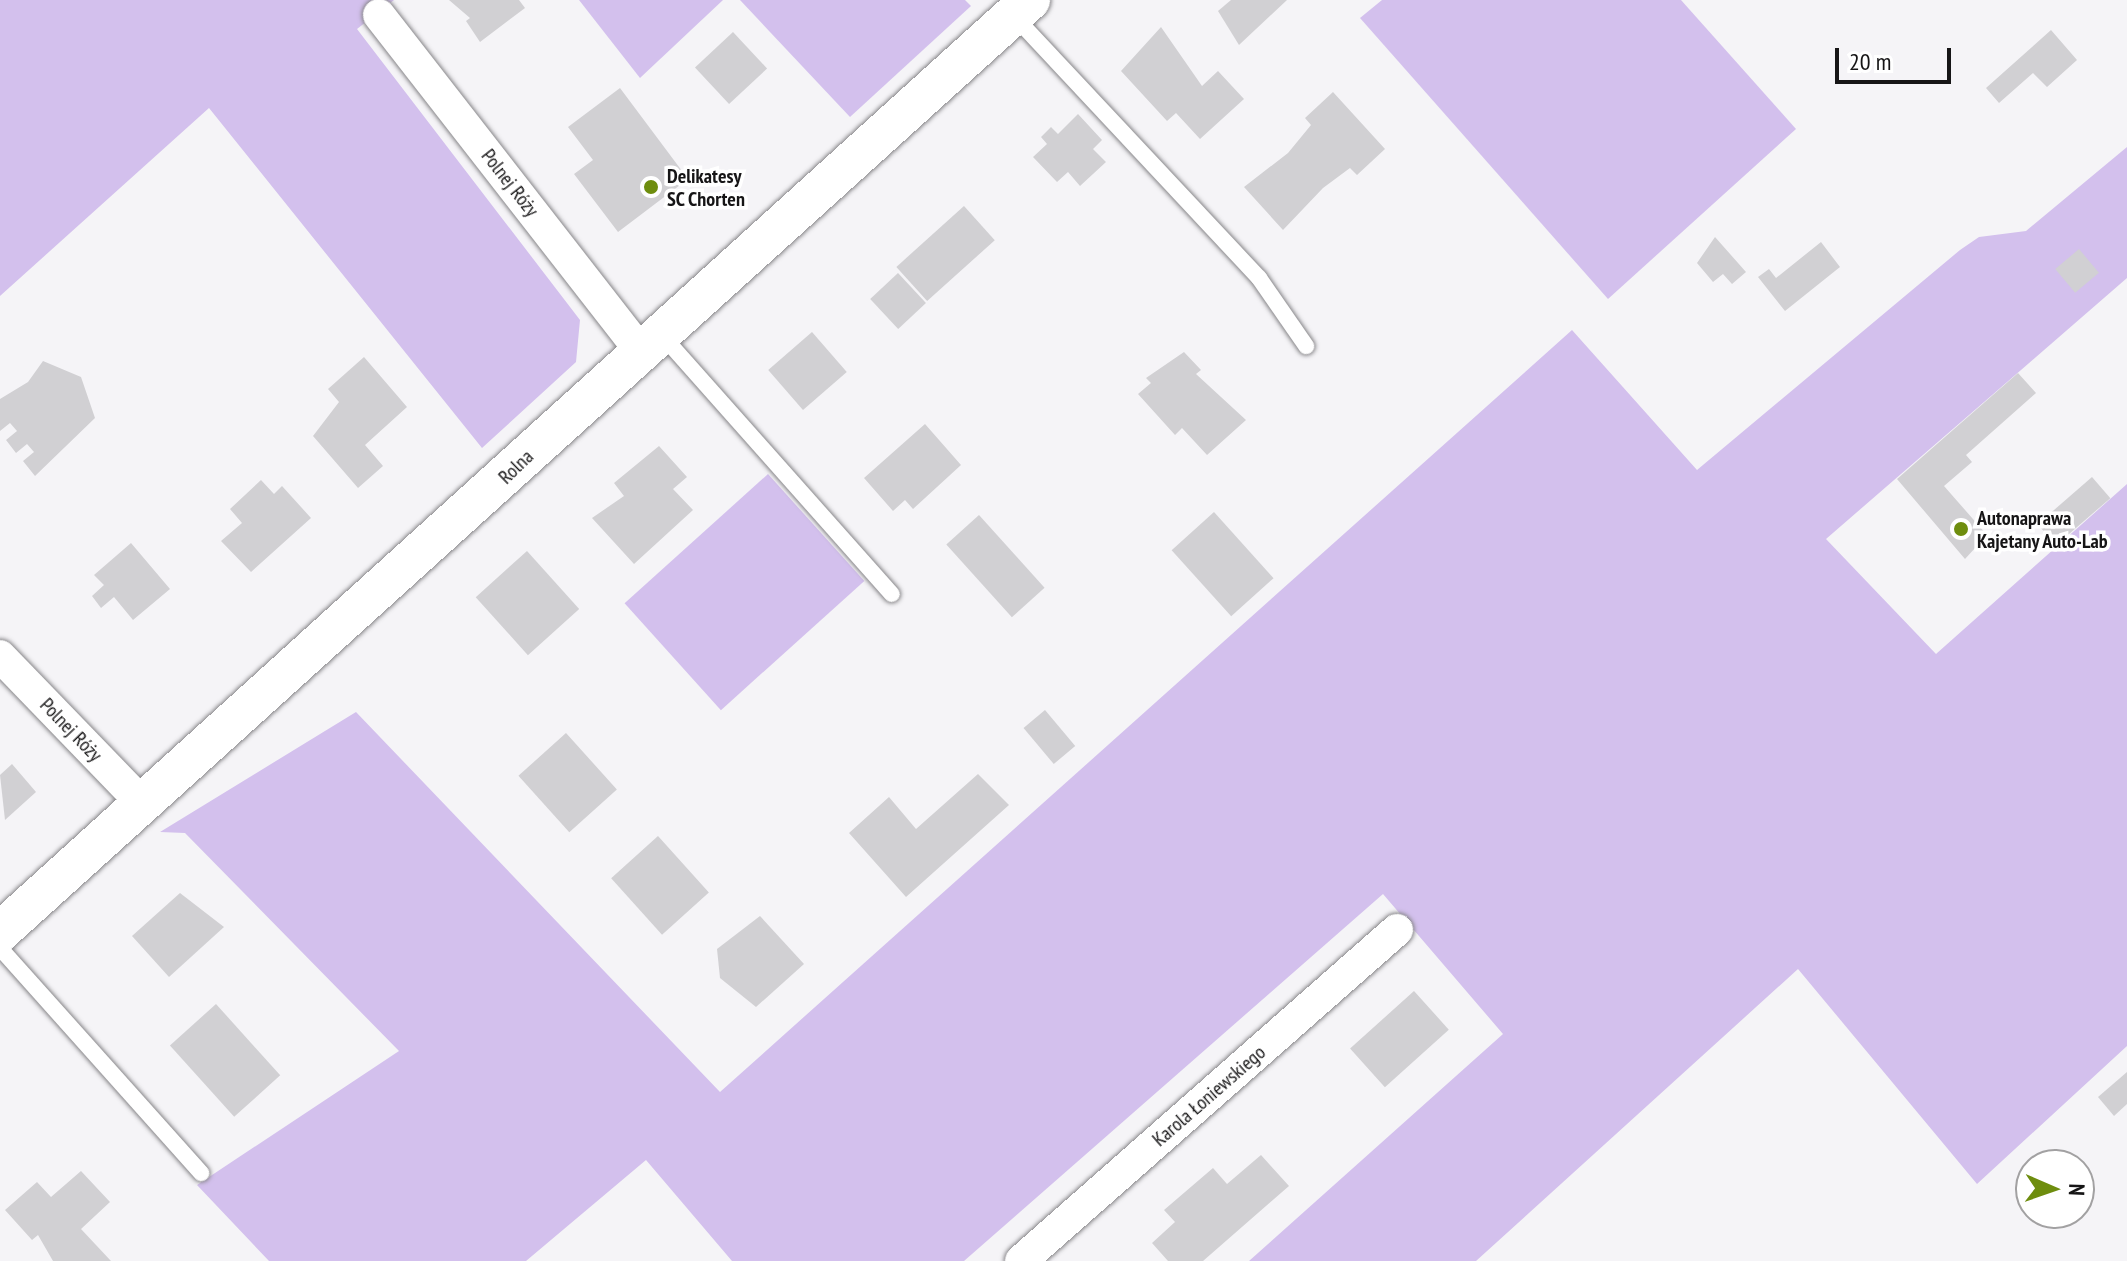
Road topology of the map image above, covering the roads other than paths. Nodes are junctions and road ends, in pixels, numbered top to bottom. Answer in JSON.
{"nodes":[{"id":1,"x":1022,"y":8,"type":"edge"},
{"id":2,"x":379,"y":15,"type":"dead end"},
{"id":3,"x":650,"y":341,"type":"junction"},
{"id":4,"x":1306,"y":346,"type":"dead end"},
{"id":5,"x":892,"y":594,"type":"dead end"},
{"id":6,"x":0,"y":656,"type":"edge"},
{"id":7,"x":143,"y":804,"type":"junction"},
{"id":8,"x":1397,"y":930,"type":"dead end"},
{"id":9,"x":0,"y":932,"type":"edge"},
{"id":10,"x":0,"y":948,"type":"edge"},
{"id":11,"x":201,"y":1173,"type":"dead end"},
{"id":12,"x":1021,"y":1261,"type":"edge"}],
"edges":[{"from":1,"to":3,"type":"street","name":"Rolna"},
{"from":1,"to":4,"type":"lane"},
{"from":2,"to":3,"type":"street","name":"Polnej Róży"},
{"from":3,"to":5,"type":"lane"},
{"from":3,"to":7,"type":"street","name":"Rolna"},
{"from":6,"to":7,"type":"street","name":"Polnej Róży"},
{"from":7,"to":9,"type":"street","name":"Rolna"},
{"from":8,"to":12,"type":"street","name":"Karola Łoniewskiego"},
{"from":10,"to":11,"type":"lane"}]}
